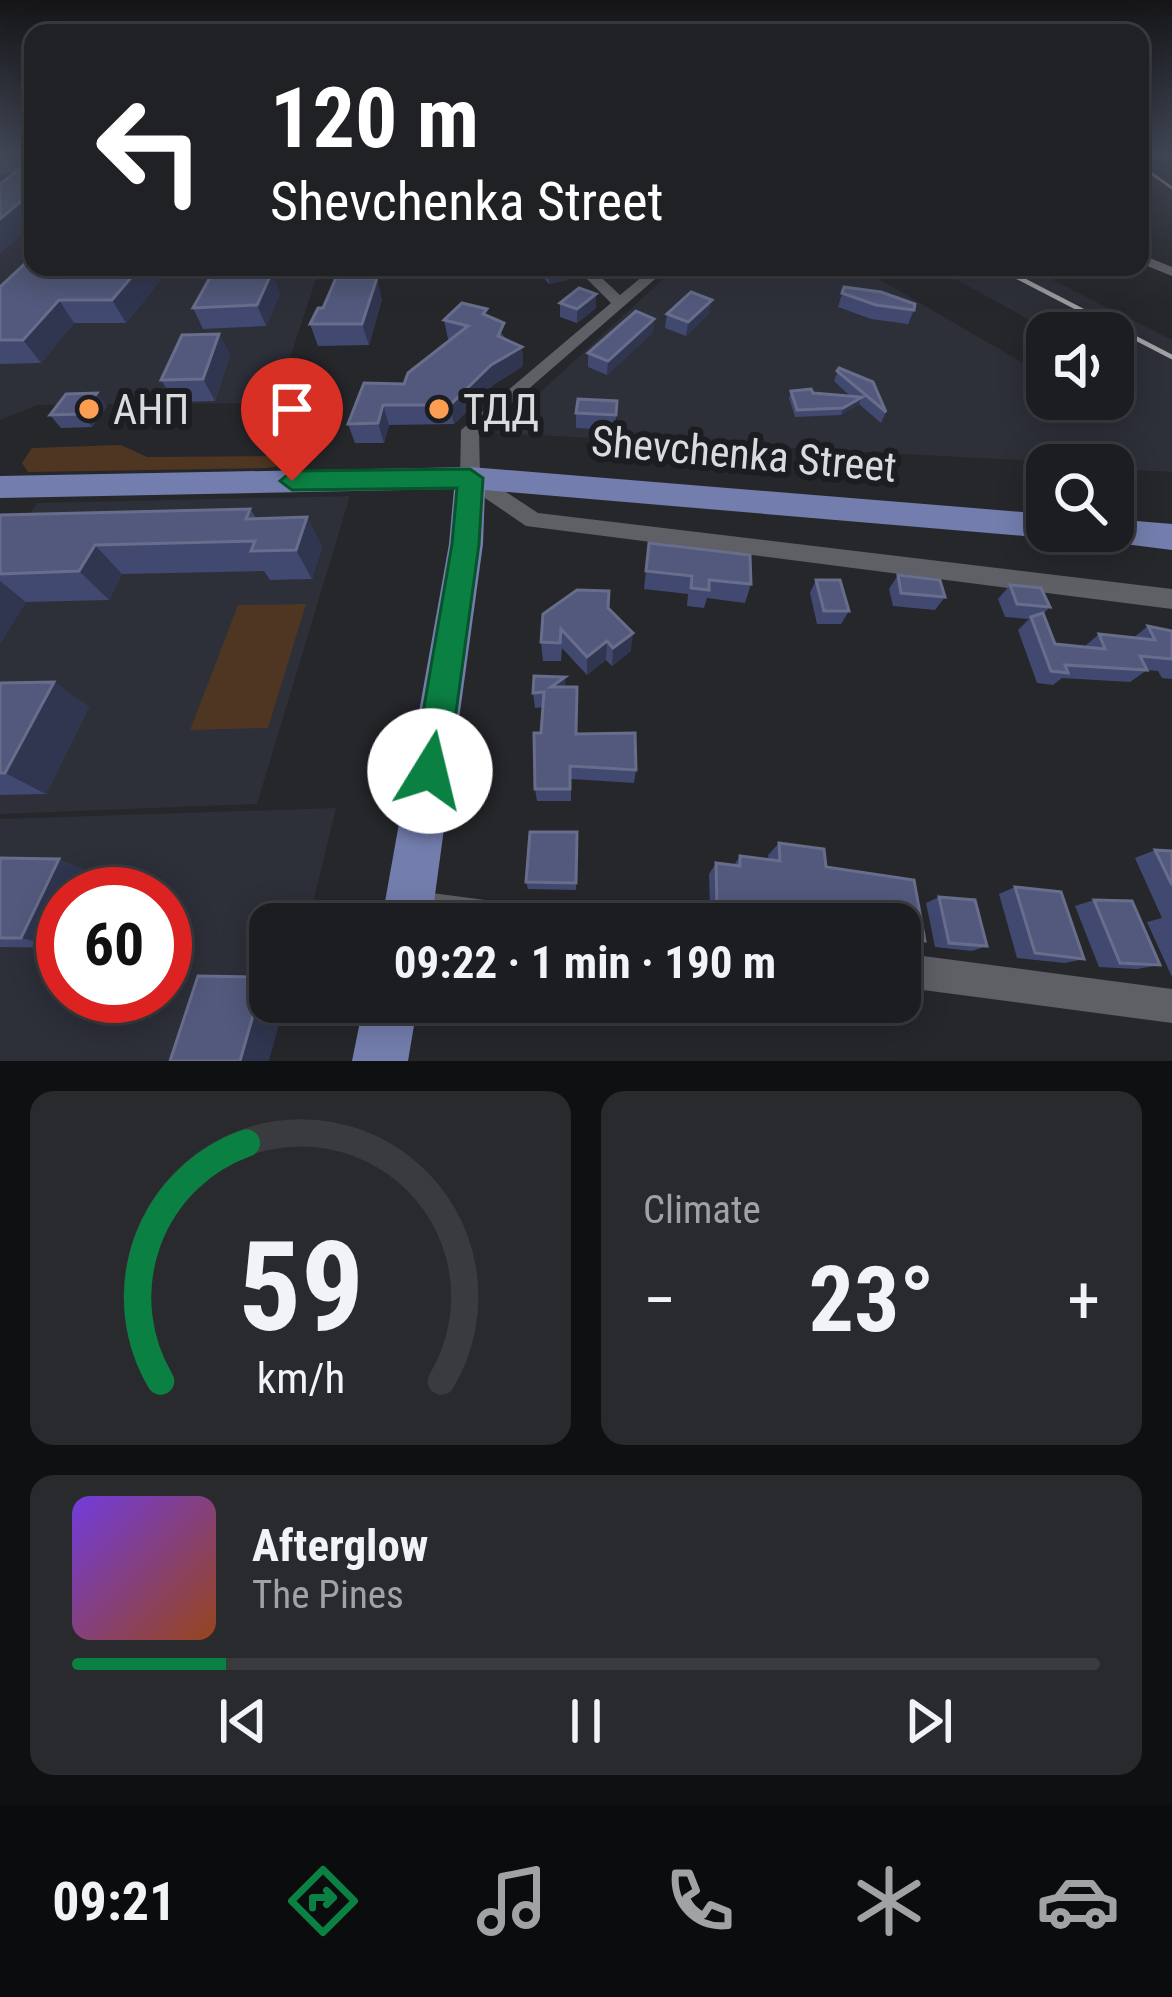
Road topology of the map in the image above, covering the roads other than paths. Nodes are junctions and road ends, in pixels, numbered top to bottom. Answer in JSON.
{"nodes":[{"id":1,"x":590,"y":276,"type":"edge"},
{"id":2,"x":652,"y":276,"type":"edge"},
{"id":3,"x":620,"y":304,"type":"junction"},
{"id":4,"x":470,"y":478,"type":"junction"},
{"id":5,"x":0,"y":487,"type":"edge"},
{"id":6,"x":1026,"y":524,"type":"edge"},
{"id":7,"x":1134,"y":534,"type":"edge"},
{"id":8,"x":1172,"y":537,"type":"edge"},
{"id":9,"x":1172,"y":599,"type":"edge"},
{"id":10,"x":410,"y":903,"type":"edge"},
{"id":11,"x":921,"y":973,"type":"edge"},
{"id":12,"x":1172,"y":1006,"type":"edge"},
{"id":13,"x":388,"y":1023,"type":"edge"},
{"id":14,"x":380,"y":1061,"type":"edge"}],
"edges":[{"from":1,"to":3,"type":"street"},
{"from":2,"to":3,"type":"street"},
{"from":3,"to":4,"type":"street"},
{"from":4,"to":5,"type":"main road","name":"Shevchenka Street"},
{"from":4,"to":6,"type":"main road","name":"Shevchenka Street"},
{"from":4,"to":9,"type":"street"},
{"from":4,"to":10,"type":"main road"},
{"from":7,"to":8,"type":"main road"},
{"from":11,"to":12,"type":"street"},
{"from":13,"to":14,"type":"main road"}]}
